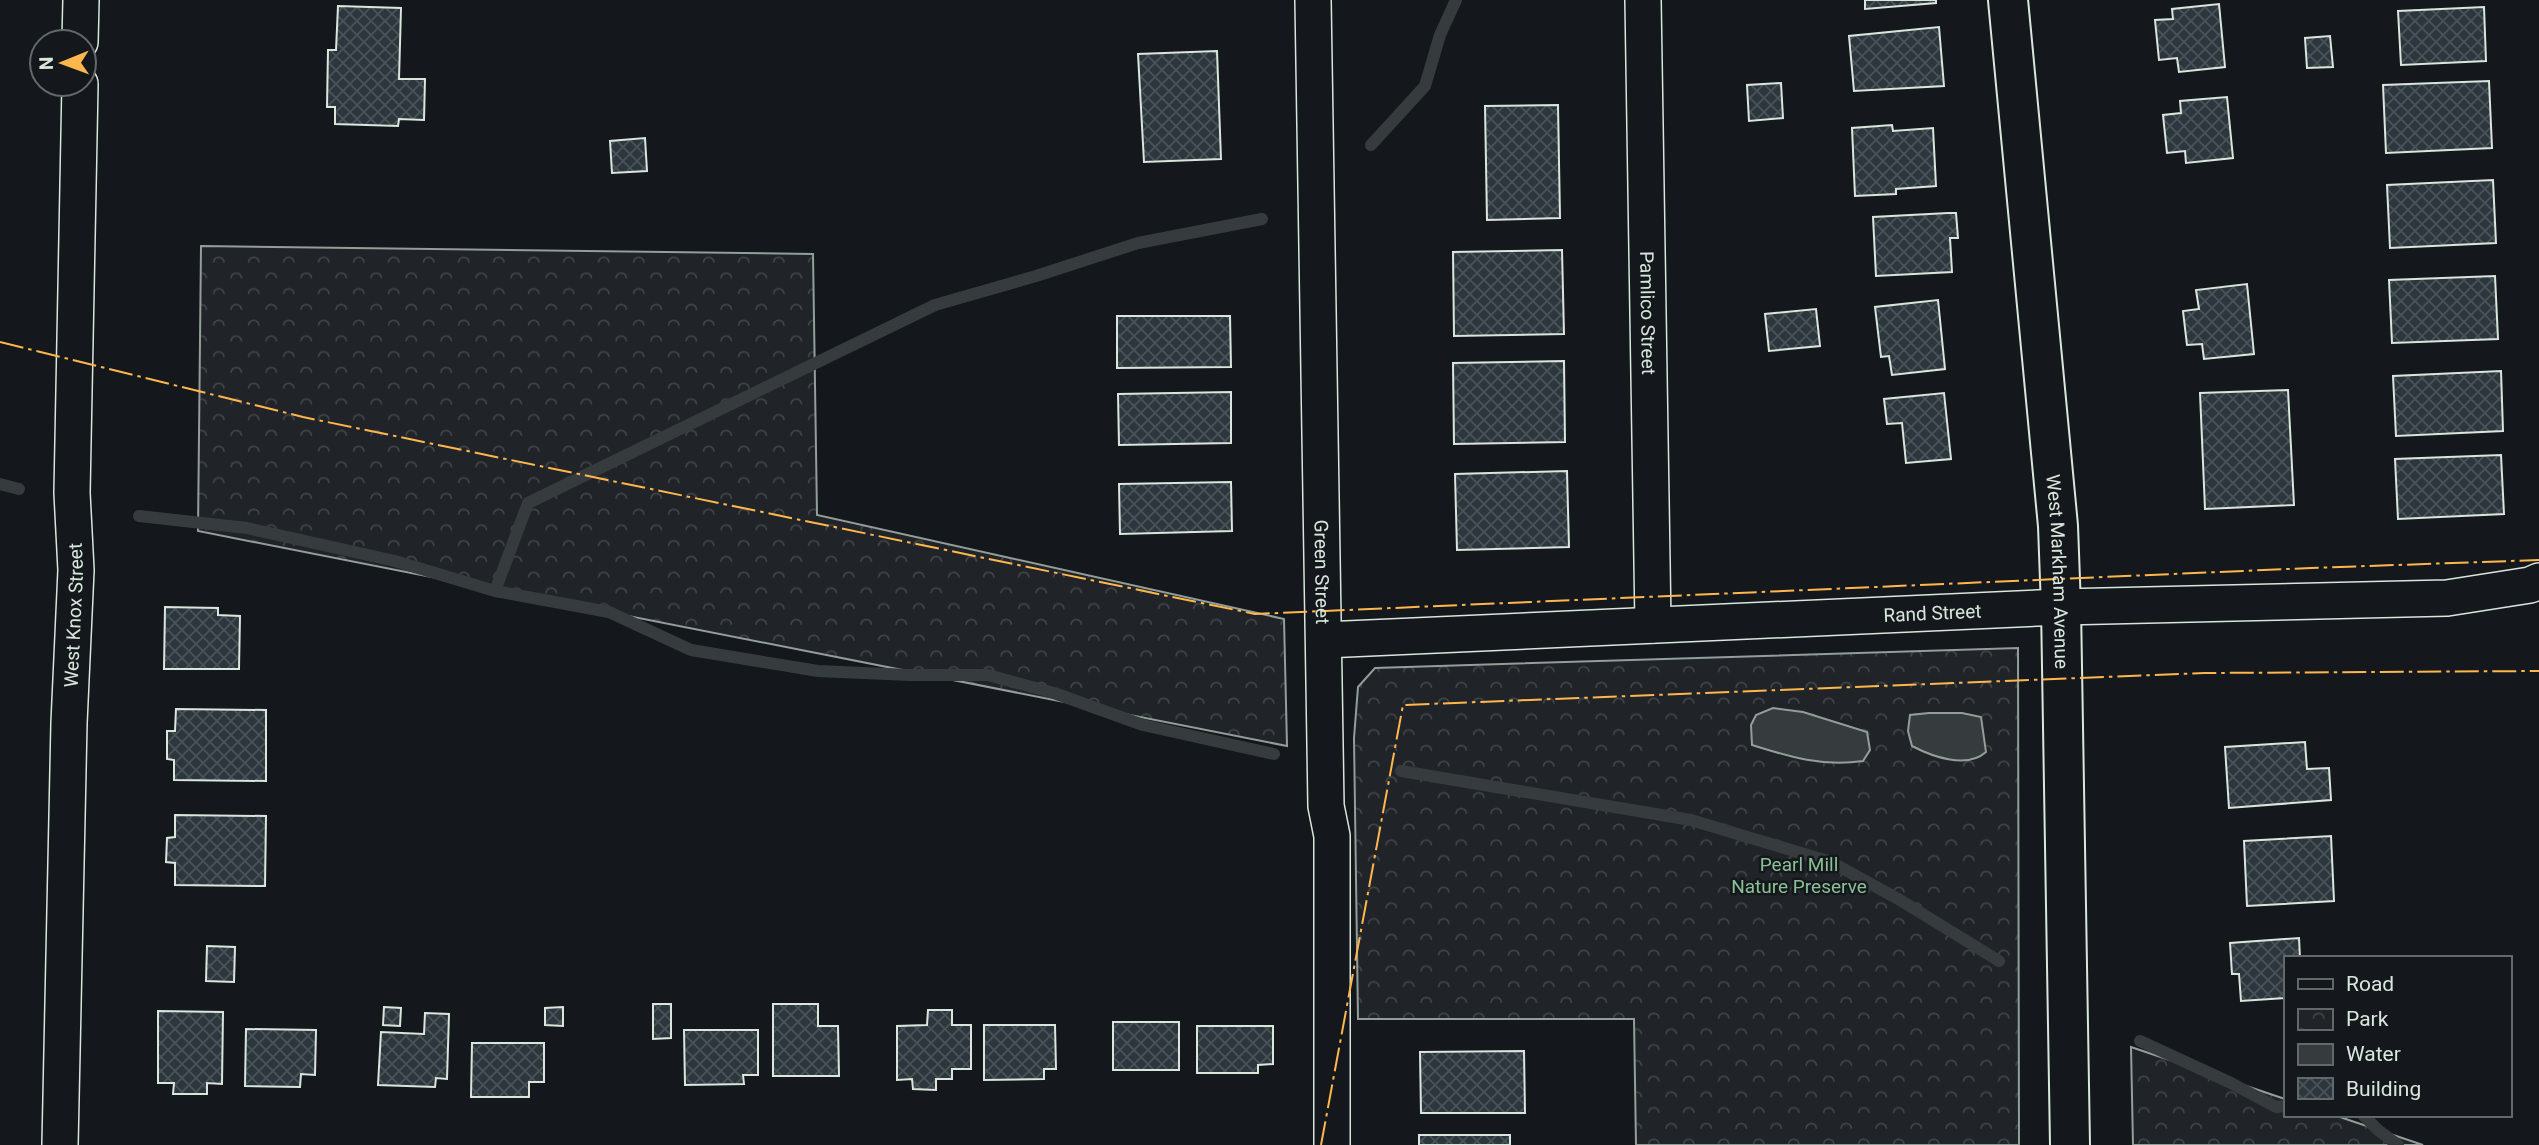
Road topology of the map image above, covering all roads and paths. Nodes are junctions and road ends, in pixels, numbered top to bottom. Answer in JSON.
{"nodes":[{"id":1,"x":81,"y":0,"type":"edge"},
{"id":2,"x":1313,"y":0,"type":"edge"},
{"id":3,"x":1643,"y":0,"type":"edge"},
{"id":4,"x":2008,"y":0,"type":"edge"},
{"id":5,"x":80,"y":28,"type":"edge"},
{"id":6,"x":80,"y":98,"type":"edge"},
{"id":7,"x":2539,"y":581,"type":"edge"},
{"id":8,"x":2061,"y":607,"type":"junction"},
{"id":9,"x":1653,"y":625,"type":"junction"},
{"id":10,"x":1324,"y":640,"type":"junction"},
{"id":11,"x":60,"y":1145,"type":"edge"},
{"id":12,"x":1332,"y":1145,"type":"edge"},
{"id":13,"x":2070,"y":1145,"type":"edge"}],
"edges":[{"from":1,"to":5,"type":"street"},
{"from":2,"to":10,"type":"street","name":"Green Street"},
{"from":3,"to":9,"type":"street","name":"Pamlico Street"},
{"from":4,"to":8,"type":"street","name":"West Markham Avenue"},
{"from":6,"to":11,"type":"street","name":"West Knox Street"},
{"from":7,"to":8,"type":"street","name":"Rand Street"},
{"from":8,"to":9,"type":"street","name":"Rand Street"},
{"from":8,"to":13,"type":"street","name":"West Markham Avenue"},
{"from":9,"to":10,"type":"street","name":"Rand Street"},
{"from":10,"to":12,"type":"street","name":"Green Street"}]}
